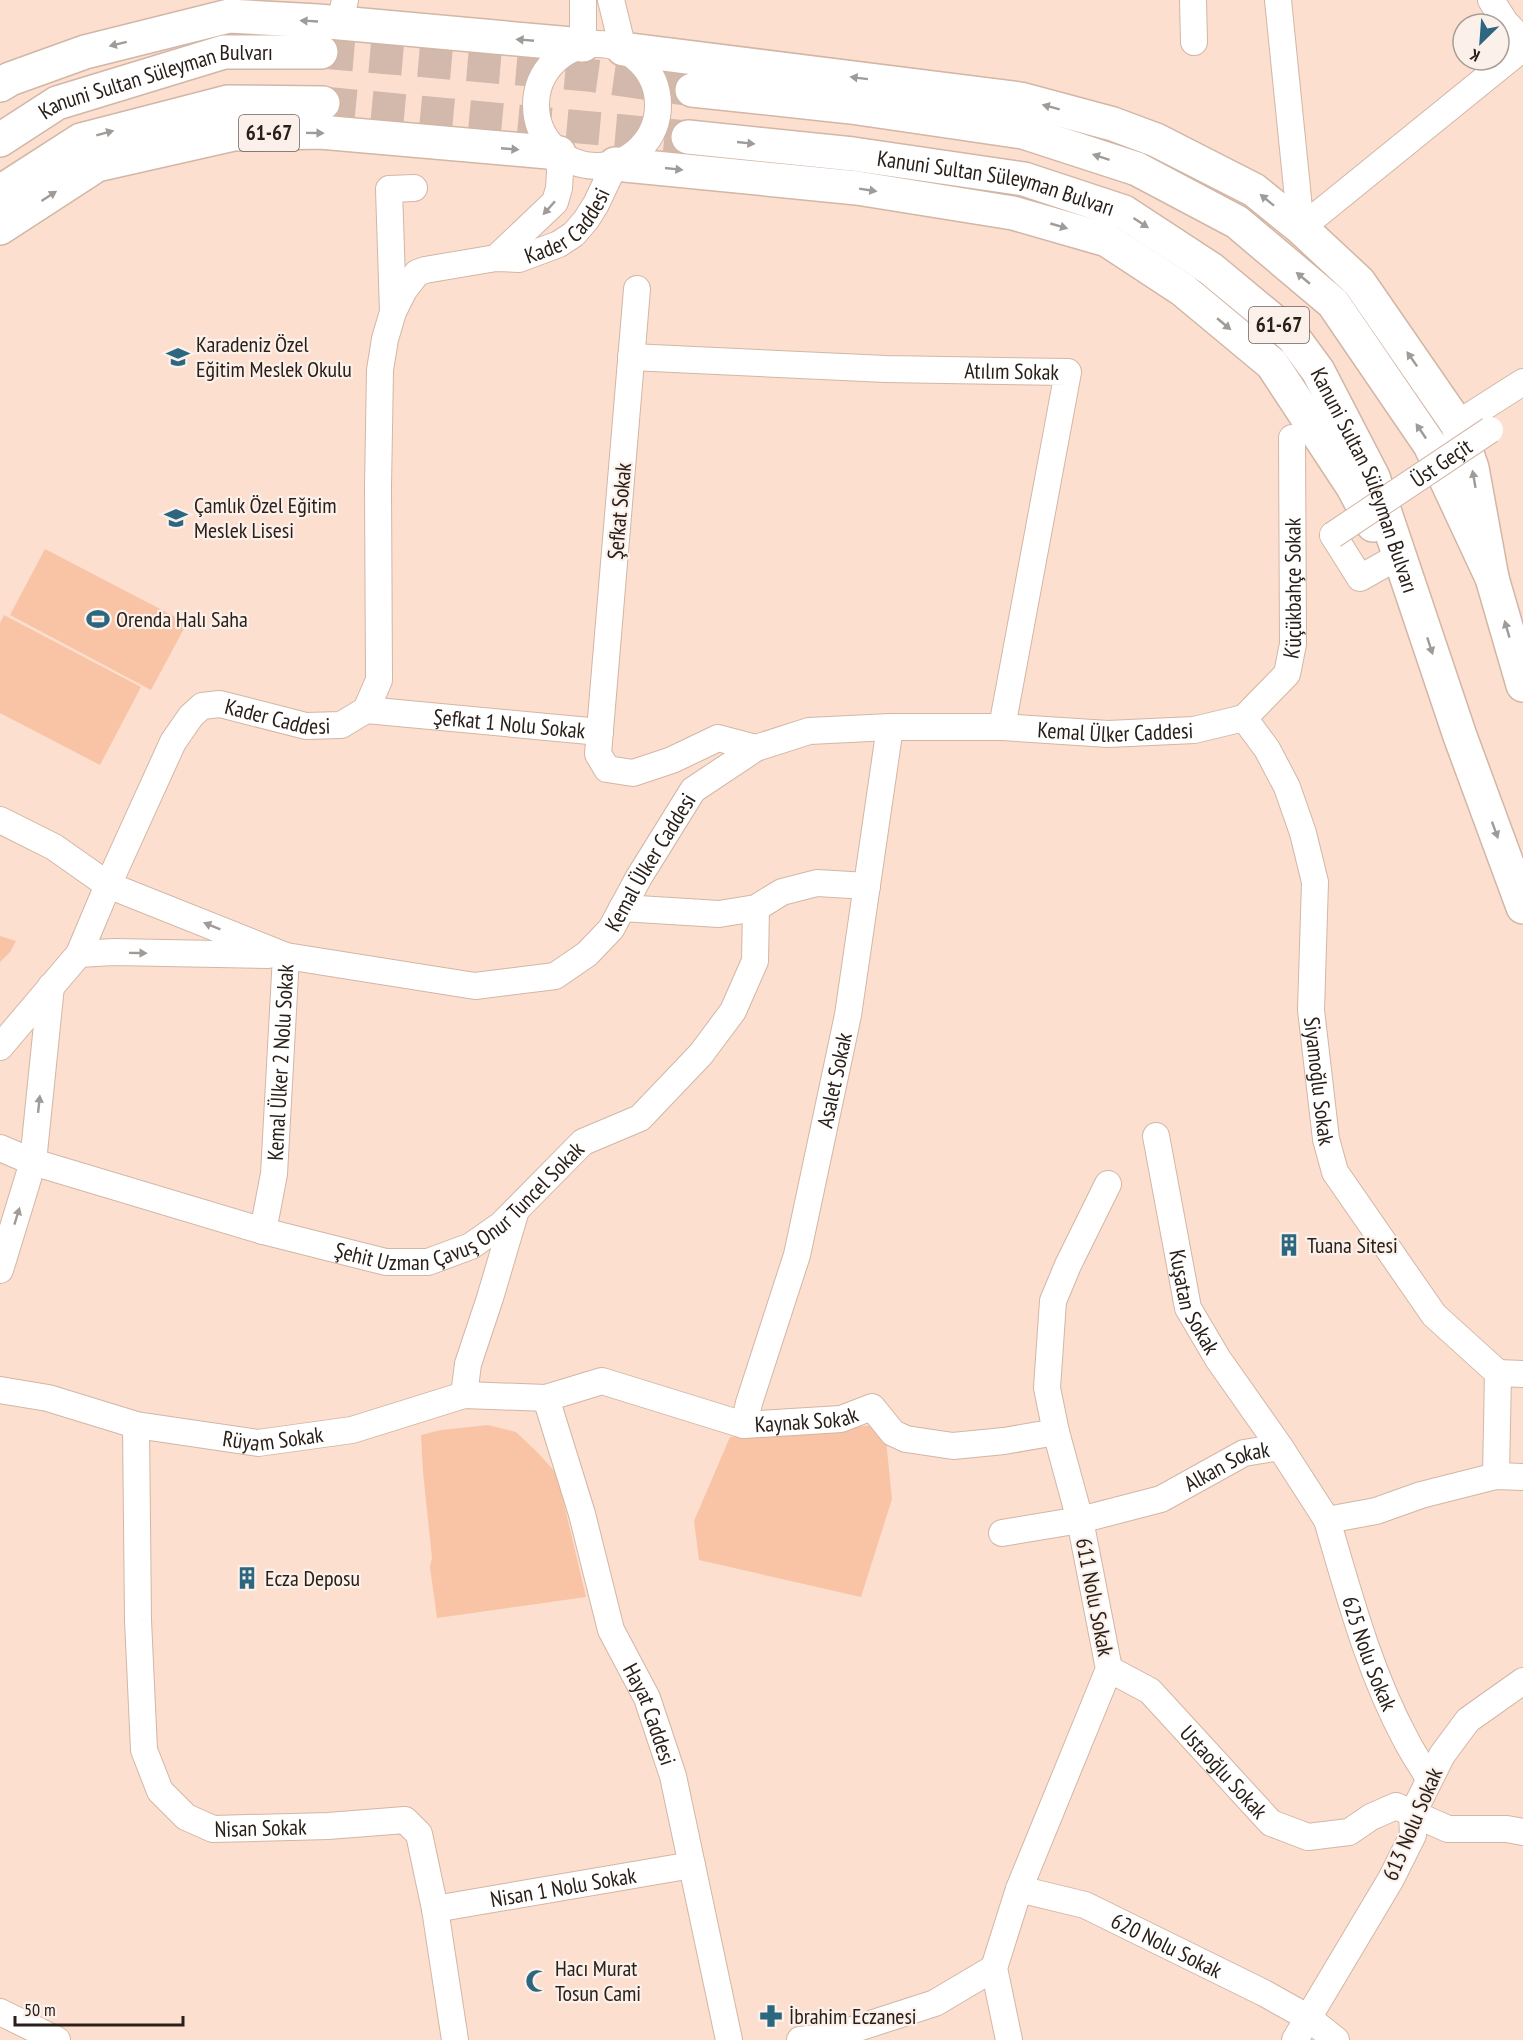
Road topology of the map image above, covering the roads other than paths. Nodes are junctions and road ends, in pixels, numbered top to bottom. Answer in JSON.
{"nodes":[{"id":1,"x":584,"y":0,"type":"edge"},
{"id":2,"x":611,"y":0,"type":"edge"},
{"id":3,"x":1193,"y":0,"type":"edge"},
{"id":4,"x":1278,"y":0,"type":"edge"},
{"id":5,"x":1491,"y":0,"type":"edge"},
{"id":6,"x":1523,"y":41,"type":"edge"},
{"id":7,"x":1194,"y":42,"type":"dead end"},
{"id":8,"x":583,"y":45,"type":"junction"},
{"id":9,"x":1523,"y":48,"type":"edge"},
{"id":10,"x":623,"y":49,"type":"junction"},
{"id":11,"x":321,"y":52,"type":"tunnel mouth"},
{"id":12,"x":0,"y":85,"type":"edge"},
{"id":13,"x":692,"y":90,"type":"tunnel mouth"},
{"id":14,"x":323,"y":103,"type":"tunnel mouth"},
{"id":15,"x":688,"y":137,"type":"tunnel mouth"},
{"id":16,"x":0,"y":140,"type":"edge"},
{"id":17,"x":558,"y":153,"type":"junction"},
{"id":18,"x":615,"y":164,"type":"junction"},
{"id":19,"x":414,"y":188,"type":"dead end"},
{"id":20,"x":0,"y":192,"type":"edge"},
{"id":21,"x":0,"y":228,"type":"edge"},
{"id":22,"x":1301,"y":228,"type":"junction"},
{"id":23,"x":496,"y":258,"type":"junction"},
{"id":24,"x":637,"y":289,"type":"dead end"},
{"id":25,"x":393,"y":312,"type":"junction"},
{"id":26,"x":631,"y":357,"type":"junction"},
{"id":27,"x":1523,"y":381,"type":"edge"},
{"id":28,"x":1475,"y":422,"type":"junction"},
{"id":29,"x":1293,"y":438,"type":"dead end"},
{"id":30,"x":1392,"y":560,"type":"junction"},
{"id":31,"x":1492,"y":578,"type":"junction"},
{"id":32,"x":1416,"y":604,"type":"junction"},
{"id":33,"x":1523,"y":685,"type":"edge"},
{"id":34,"x":366,"y":710,"type":"junction"},
{"id":35,"x":1244,"y":718,"type":"junction"},
{"id":36,"x":890,"y":727,"type":"junction"},
{"id":37,"x":1002,"y":727,"type":"junction"},
{"id":38,"x":600,"y":732,"type":"junction"},
{"id":39,"x":756,"y":748,"type":"junction"},
{"id":40,"x":0,"y":820,"type":"edge"},
{"id":41,"x":108,"y":885,"type":"junction"},
{"id":42,"x":867,"y":886,"type":"junction"},
{"id":43,"x":1523,"y":907,"type":"edge"},
{"id":44,"x":622,"y":908,"type":"junction"},
{"id":45,"x":756,"y":908,"type":"junction"},
{"id":46,"x":79,"y":954,"type":"junction"},
{"id":47,"x":286,"y":956,"type":"junction"},
{"id":48,"x":51,"y":986,"type":"junction"},
{"id":49,"x":0,"y":1047,"type":"edge"},
{"id":50,"x":1156,"y":1136,"type":"dead end"},
{"id":51,"x":0,"y":1148,"type":"edge"},
{"id":52,"x":33,"y":1162,"type":"junction"},
{"id":53,"x":1108,"y":1184,"type":"dead end"},
{"id":54,"x":516,"y":1210,"type":"junction"},
{"id":55,"x":262,"y":1231,"type":"junction"},
{"id":56,"x":0,"y":1270,"type":"edge"},
{"id":57,"x":1511,"y":1374,"type":"edge"},
{"id":58,"x":0,"y":1390,"type":"edge"},
{"id":59,"x":464,"y":1395,"type":"junction"},
{"id":60,"x":546,"y":1398,"type":"junction"},
{"id":61,"x":136,"y":1425,"type":"junction"},
{"id":62,"x":744,"y":1425,"type":"junction"},
{"id":63,"x":1056,"y":1432,"type":"junction"},
{"id":64,"x":1280,"y":1447,"type":"junction"},
{"id":65,"x":1496,"y":1476,"type":"junction"},
{"id":66,"x":1523,"y":1477,"type":"edge"},
{"id":67,"x":1080,"y":1520,"type":"junction"},
{"id":68,"x":1327,"y":1520,"type":"junction"},
{"id":69,"x":1002,"y":1533,"type":"dead end"},
{"id":70,"x":1109,"y":1669,"type":"junction"},
{"id":71,"x":1523,"y":1681,"type":"edge"},
{"id":72,"x":1430,"y":1779,"type":"junction"},
{"id":73,"x":1412,"y":1815,"type":"junction"},
{"id":74,"x":1523,"y":1832,"type":"edge"},
{"id":75,"x":692,"y":1865,"type":"junction"},
{"id":76,"x":1020,"y":1889,"type":"junction"},
{"id":77,"x":435,"y":1909,"type":"junction"},
{"id":78,"x":994,"y":1968,"type":"junction"},
{"id":79,"x":0,"y":2012,"type":"edge"},
{"id":80,"x":1307,"y":2017,"type":"junction"},
{"id":81,"x":851,"y":2035,"type":"edge"},
{"id":82,"x":57,"y":2040,"type":"edge"},
{"id":83,"x":455,"y":2040,"type":"edge"},
{"id":84,"x":729,"y":2040,"type":"edge"},
{"id":85,"x":800,"y":2040,"type":"edge"},
{"id":86,"x":1009,"y":2040,"type":"edge"},
{"id":87,"x":1295,"y":2040,"type":"edge"},
{"id":88,"x":1336,"y":2040,"type":"edge"}],
"edges":[{"from":1,"to":8,"type":"street"},
{"from":2,"to":10,"type":"street"},
{"from":3,"to":7,"type":"street"},
{"from":4,"to":22,"type":"street"},
{"from":5,"to":6,"type":"street"},
{"from":8,"to":10,"type":"street","number":"61-67"},
{"from":8,"to":12,"type":"main road","number":"61-67","one_way":true},
{"from":8,"to":17,"type":"street"},
{"from":9,"to":22,"type":"street"},
{"from":10,"to":18,"type":"street"},
{"from":22,"to":10,"type":"main road","number":"61-67","one_way":true},
{"from":11,"to":16,"type":"main road","name":"Kanuni Sultan Süleyman Bulvarı"},
{"from":31,"to":13,"type":"main road","name":"Kanuni Sultan Süleyman Bulvarı","number":"61-67","one_way":true},
{"from":20,"to":14,"type":"main road","name":"Kanuni Sultan Süleyman Bulvarı","number":"61-67","one_way":true},
{"from":15,"to":32,"type":"main road","name":"Kanuni Sultan Süleyman Bulvarı","number":"61-67","one_way":true},
{"from":17,"to":18,"type":"street","number":"61-67"},
{"from":21,"to":17,"type":"main road","number":"61-67","one_way":true},
{"from":17,"to":23,"type":"street","name":"Kader Caddesi","one_way":true},
{"from":18,"to":23,"type":"street","name":"Kader Caddesi"},
{"from":18,"to":30,"type":"main road","number":"61-67","one_way":true},
{"from":19,"to":25,"type":"street"},
{"from":28,"to":22,"type":"main road","number":"61-67","one_way":true},
{"from":23,"to":25,"type":"street","name":"Kader Caddesi"},
{"from":24,"to":26,"type":"street","name":"Şefkat Sokak"},
{"from":25,"to":34,"type":"street","name":"Kader Caddesi"},
{"from":26,"to":37,"type":"street","name":"Atılım Sokak"},
{"from":26,"to":38,"type":"street","name":"Şefkat Sokak"},
{"from":27,"to":28,"type":"street","name":"Üst Geçit"},
{"from":28,"to":30,"type":"street","name":"Üst Geçit","bridge":true},
{"from":31,"to":28,"type":"main road","number":"61-67","one_way":true},
{"from":29,"to":35,"type":"street","name":"Küçükbahçe Sokak"},
{"from":30,"to":32,"type":"main road","number":"61-67"},
{"from":33,"to":31,"type":"main road","name":"Kanuni Sultan Süleyman Bulvarı","number":"61-67","one_way":true},
{"from":32,"to":43,"type":"main road","name":"Kanuni Sultan Süleyman Bulvarı","number":"61-67","one_way":true},
{"from":34,"to":38,"type":"street","name":"Şefkat 1 Nolu Sokak"},
{"from":34,"to":41,"type":"street","name":"Kader Caddesi"},
{"from":35,"to":37,"type":"street","name":"Kemal Ülker Caddesi"},
{"from":35,"to":57,"type":"street","name":"Siyamoğlu Sokak"},
{"from":36,"to":37,"type":"street","name":"Kemal Ülker Caddesi"},
{"from":36,"to":39,"type":"street","name":"Kemal Ülker Caddesi"},
{"from":36,"to":42,"type":"street","name":"Asalet Sokak"},
{"from":38,"to":39,"type":"street","name":"Şefkat 1 Nolu Sokak"},
{"from":39,"to":44,"type":"street","name":"Kemal Ülker Caddesi"},
{"from":40,"to":41,"type":"street","name":"Kemal Ülker Caddesi"},
{"from":41,"to":46,"type":"street","name":"Kader Caddesi"},
{"from":47,"to":41,"type":"street","name":"Kemal Ülker Caddesi","one_way":true},
{"from":42,"to":45,"type":"street"},
{"from":42,"to":62,"type":"street","name":"Asalet Sokak"},
{"from":44,"to":45,"type":"street"},
{"from":44,"to":47,"type":"street","name":"Kemal Ülker Caddesi"},
{"from":45,"to":54,"type":"street","name":"Şehit Uzman Çavuş Onur Tuncel Sokak"},
{"from":46,"to":47,"type":"street","name":"Kemal Ülker 2 Nolu Sokak","one_way":true},
{"from":46,"to":48,"type":"street","name":"Kader Caddesi"},
{"from":47,"to":55,"type":"street","name":"Kemal Ülker 2 Nolu Sokak"},
{"from":48,"to":49,"type":"street","name":"Kader Caddesi"},
{"from":52,"to":48,"type":"street","one_way":true},
{"from":50,"to":64,"type":"street","name":"Kuşatan Sokak"},
{"from":51,"to":52,"type":"street","name":"Şehit Uzman Çavuş Onur Tuncel Sokak"},
{"from":52,"to":55,"type":"street","name":"Şehit Uzman Çavuş Onur Tuncel Sokak"},
{"from":56,"to":52,"type":"street","one_way":true},
{"from":53,"to":63,"type":"street","name":"611 Nolu Sokak"},
{"from":54,"to":55,"type":"street","name":"Şehit Uzman Çavuş Onur Tuncel Sokak"},
{"from":54,"to":59,"type":"street"},
{"from":57,"to":65,"type":"street"},
{"from":58,"to":61,"type":"street","name":"Rüyam Sokak"},
{"from":59,"to":60,"type":"street","name":"Rüyam Sokak"},
{"from":59,"to":61,"type":"street","name":"Rüyam Sokak"},
{"from":60,"to":62,"type":"street","name":"Kaynak Sokak"},
{"from":60,"to":75,"type":"street","name":"Hayat Caddesi"},
{"from":61,"to":77,"type":"street","name":"Nisan Sokak"},
{"from":62,"to":63,"type":"street","name":"Kaynak Sokak"},
{"from":63,"to":67,"type":"street","name":"611 Nolu Sokak"},
{"from":64,"to":67,"type":"street","name":"Alkan Sokak"},
{"from":64,"to":68,"type":"street","name":"Alkan Sokak"},
{"from":65,"to":66,"type":"street"},
{"from":65,"to":68,"type":"street"},
{"from":67,"to":69,"type":"street","name":"Alkan Sokak"},
{"from":67,"to":70,"type":"street","name":"611 Nolu Sokak"},
{"from":68,"to":72,"type":"street","name":"625 Nolu Sokak"},
{"from":70,"to":73,"type":"street","name":"Ustaoğlu Sokak"},
{"from":70,"to":76,"type":"street","name":"611 Nolu Sokak"},
{"from":71,"to":72,"type":"street","name":"613 Nolu Sokak"},
{"from":72,"to":73,"type":"street","name":"613 Nolu Sokak"},
{"from":73,"to":74,"type":"street","name":"Ustaoğlu Sokak"},
{"from":73,"to":80,"type":"street","name":"613 Nolu Sokak"},
{"from":75,"to":77,"type":"street","name":"Nisan 1 Nolu Sokak"},
{"from":75,"to":84,"type":"street","name":"Hayat Caddesi"},
{"from":76,"to":78,"type":"street","name":"611 Nolu Sokak"},
{"from":76,"to":80,"type":"street","name":"620 Nolu Sokak"},
{"from":77,"to":83,"type":"street","name":"Nisan Sokak"},
{"from":78,"to":81,"type":"street"},
{"from":78,"to":86,"type":"street","name":"611 Nolu Sokak"},
{"from":79,"to":82,"type":"street"},
{"from":80,"to":87,"type":"street","name":"613 Nolu Sokak"},
{"from":80,"to":88,"type":"street"},
{"from":81,"to":85,"type":"street"}]}
